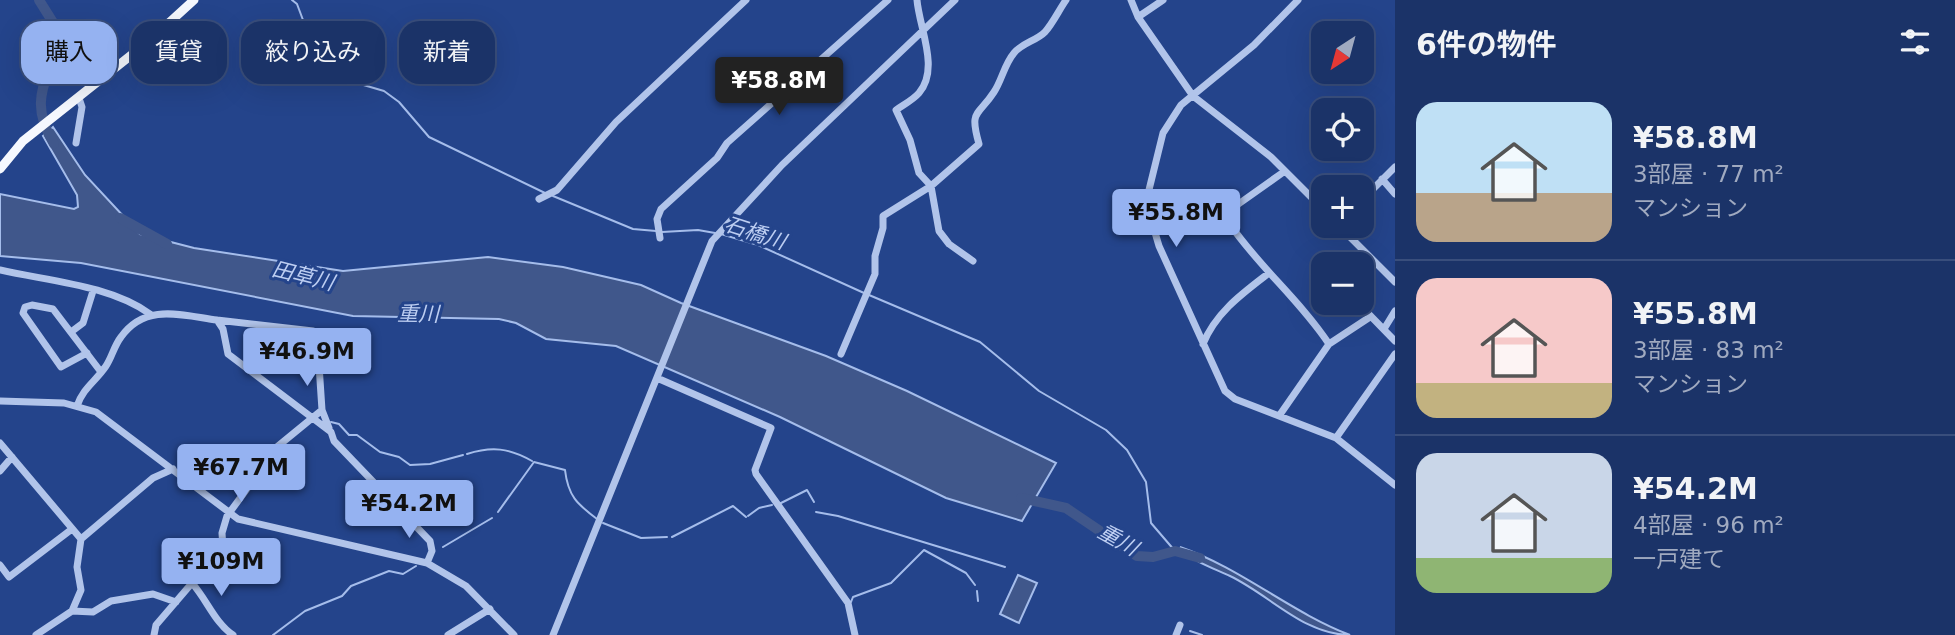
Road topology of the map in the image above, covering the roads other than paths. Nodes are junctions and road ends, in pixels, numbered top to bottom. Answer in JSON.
{"nodes":[{"id":1,"x":746,"y":0,"type":"edge"},
{"id":2,"x":888,"y":0,"type":"edge"},
{"id":3,"x":917,"y":0,"type":"edge"},
{"id":4,"x":955,"y":0,"type":"edge"},
{"id":5,"x":1066,"y":0,"type":"edge"},
{"id":6,"x":1131,"y":0,"type":"edge"},
{"id":7,"x":1163,"y":0,"type":"edge"},
{"id":8,"x":1298,"y":0,"type":"edge"},
{"id":9,"x":187,"y":2,"type":"edge"},
{"id":10,"x":1138,"y":17,"type":"junction"},
{"id":11,"x":923,"y":30,"type":"junction"},
{"id":12,"x":1193,"y":96,"type":"junction"},
{"id":13,"x":79,"y":98,"type":"junction"},
{"id":14,"x":76,"y":143,"type":"dead end"},
{"id":15,"x":1395,"y":167,"type":"edge"},
{"id":16,"x":0,"y":169,"type":"edge"},
{"id":17,"x":1285,"y":171,"type":"junction"},
{"id":18,"x":1382,"y":179,"type":"junction"},
{"id":19,"x":931,"y":186,"type":"junction"},
{"id":20,"x":1374,"y":187,"type":"edge"},
{"id":21,"x":1395,"y":194,"type":"edge"},
{"id":22,"x":1311,"y":197,"type":"edge"},
{"id":23,"x":540,"y":199,"type":"dead end"},
{"id":24,"x":660,"y":235,"type":"dead end"},
{"id":25,"x":1356,"y":238,"type":"edge"},
{"id":26,"x":1366,"y":252,"type":"edge"},
{"id":27,"x":973,"y":261,"type":"dead end"},
{"id":28,"x":1374,"y":261,"type":"edge"},
{"id":29,"x":0,"y":270,"type":"edge"},
{"id":30,"x":1269,"y":273,"type":"junction"},
{"id":31,"x":1395,"y":282,"type":"edge"},
{"id":32,"x":93,"y":291,"type":"junction"},
{"id":33,"x":1395,"y":311,"type":"edge"},
{"id":34,"x":150,"y":314,"type":"junction"},
{"id":35,"x":1370,"y":317,"type":"joint"},
{"id":36,"x":216,"y":320,"type":"junction"},
{"id":37,"x":1384,"y":329,"type":"junction"},
{"id":38,"x":71,"y":332,"type":"junction"},
{"id":39,"x":1395,"y":341,"type":"edge"},
{"id":40,"x":1203,"y":344,"type":"junction"},
{"id":41,"x":1329,"y":344,"type":"junction"},
{"id":42,"x":87,"y":353,"type":"junction"},
{"id":43,"x":841,"y":354,"type":"dead end"},
{"id":44,"x":1395,"y":354,"type":"edge"},
{"id":45,"x":101,"y":372,"type":"junction"},
{"id":46,"x":657,"y":379,"type":"junction"},
{"id":47,"x":0,"y":401,"type":"edge"},
{"id":48,"x":77,"y":405,"type":"junction"},
{"id":49,"x":322,"y":410,"type":"junction"},
{"id":50,"x":1279,"y":416,"type":"junction"},
{"id":51,"x":314,"y":418,"type":"junction"},
{"id":52,"x":331,"y":432,"type":"junction"},
{"id":53,"x":1336,"y":438,"type":"junction"},
{"id":54,"x":0,"y":443,"type":"edge"},
{"id":55,"x":12,"y":457,"type":"junction"},
{"id":56,"x":173,"y":469,"type":"junction"},
{"id":57,"x":0,"y":471,"type":"edge"},
{"id":58,"x":1395,"y":485,"type":"edge"},
{"id":59,"x":230,"y":514,"type":"junction"},
{"id":60,"x":72,"y":528,"type":"junction"},
{"id":61,"x":81,"y":539,"type":"junction"},
{"id":62,"x":427,"y":564,"type":"junction"},
{"id":63,"x":0,"y":565,"type":"edge"},
{"id":64,"x":192,"y":583,"type":"junction"},
{"id":65,"x":176,"y":602,"type":"junction"},
{"id":66,"x":490,"y":609,"type":"junction"},
{"id":67,"x":72,"y":611,"type":"junction"},
{"id":68,"x":1180,"y":625,"type":"dead end"},
{"id":69,"x":36,"y":635,"type":"edge"},
{"id":70,"x":154,"y":635,"type":"edge"},
{"id":71,"x":233,"y":635,"type":"edge"},
{"id":72,"x":449,"y":635,"type":"edge"},
{"id":73,"x":514,"y":635,"type":"edge"},
{"id":74,"x":553,"y":635,"type":"edge"},
{"id":75,"x":855,"y":635,"type":"edge"},
{"id":76,"x":1176,"y":635,"type":"edge"}],
"edges":[{"from":1,"to":23,"type":"street"},
{"from":2,"to":24,"type":"street"},
{"from":3,"to":11,"type":"street"},
{"from":4,"to":11,"type":"street"},
{"from":5,"to":19,"type":"street"},
{"from":6,"to":10,"type":"street"},
{"from":7,"to":10,"type":"street"},
{"from":8,"to":12,"type":"street"},
{"from":9,"to":13,"type":"main road"},
{"from":10,"to":12,"type":"street"},
{"from":11,"to":19,"type":"street"},
{"from":11,"to":46,"type":"street"},
{"from":12,"to":17,"type":"street"},
{"from":12,"to":40,"type":"street"},
{"from":13,"to":14,"type":"street"},
{"from":13,"to":16,"type":"main road"},
{"from":15,"to":18,"type":"street"},
{"from":17,"to":22,"type":"street"},
{"from":17,"to":30,"type":"street"},
{"from":18,"to":20,"type":"street"},
{"from":18,"to":21,"type":"street"},
{"from":19,"to":27,"type":"street"},
{"from":19,"to":43,"type":"street"},
{"from":25,"to":26,"type":"street"},
{"from":28,"to":31,"type":"street"},
{"from":29,"to":32,"type":"street"},
{"from":30,"to":40,"type":"street"},
{"from":30,"to":41,"type":"street"},
{"from":32,"to":34,"type":"street"},
{"from":32,"to":38,"type":"street"},
{"from":33,"to":37,"type":"street"},
{"from":34,"to":36,"type":"street"},
{"from":34,"to":45,"type":"street"},
{"from":35,"to":37,"type":"street"},
{"from":35,"to":41,"type":"street"},
{"from":36,"to":49,"type":"street"},
{"from":36,"to":51,"type":"street"},
{"from":37,"to":39,"type":"street"},
{"from":38,"to":42,"type":"street"},
{"from":38,"to":42,"type":"street"},
{"from":40,"to":50,"type":"street"},
{"from":41,"to":50,"type":"street"},
{"from":42,"to":45,"type":"street"},
{"from":44,"to":53,"type":"street"},
{"from":45,"to":48,"type":"street"},
{"from":46,"to":74,"type":"street"},
{"from":46,"to":75,"type":"street"},
{"from":47,"to":48,"type":"street"},
{"from":48,"to":56,"type":"street"},
{"from":49,"to":51,"type":"street"},
{"from":49,"to":52,"type":"street"},
{"from":50,"to":53,"type":"street"},
{"from":51,"to":52,"type":"street"},
{"from":51,"to":59,"type":"street"},
{"from":52,"to":62,"type":"street"},
{"from":53,"to":58,"type":"street"},
{"from":54,"to":55,"type":"street"},
{"from":55,"to":57,"type":"street"},
{"from":55,"to":60,"type":"street"},
{"from":56,"to":59,"type":"street"},
{"from":56,"to":61,"type":"street"},
{"from":59,"to":62,"type":"street"},
{"from":59,"to":64,"type":"street"},
{"from":60,"to":61,"type":"street"},
{"from":60,"to":63,"type":"street"},
{"from":61,"to":67,"type":"street"},
{"from":62,"to":66,"type":"street"},
{"from":64,"to":65,"type":"street"},
{"from":64,"to":71,"type":"street"},
{"from":65,"to":67,"type":"street"},
{"from":65,"to":70,"type":"street"},
{"from":66,"to":72,"type":"street"},
{"from":66,"to":73,"type":"street"},
{"from":67,"to":69,"type":"street"},
{"from":68,"to":76,"type":"street"}]}
